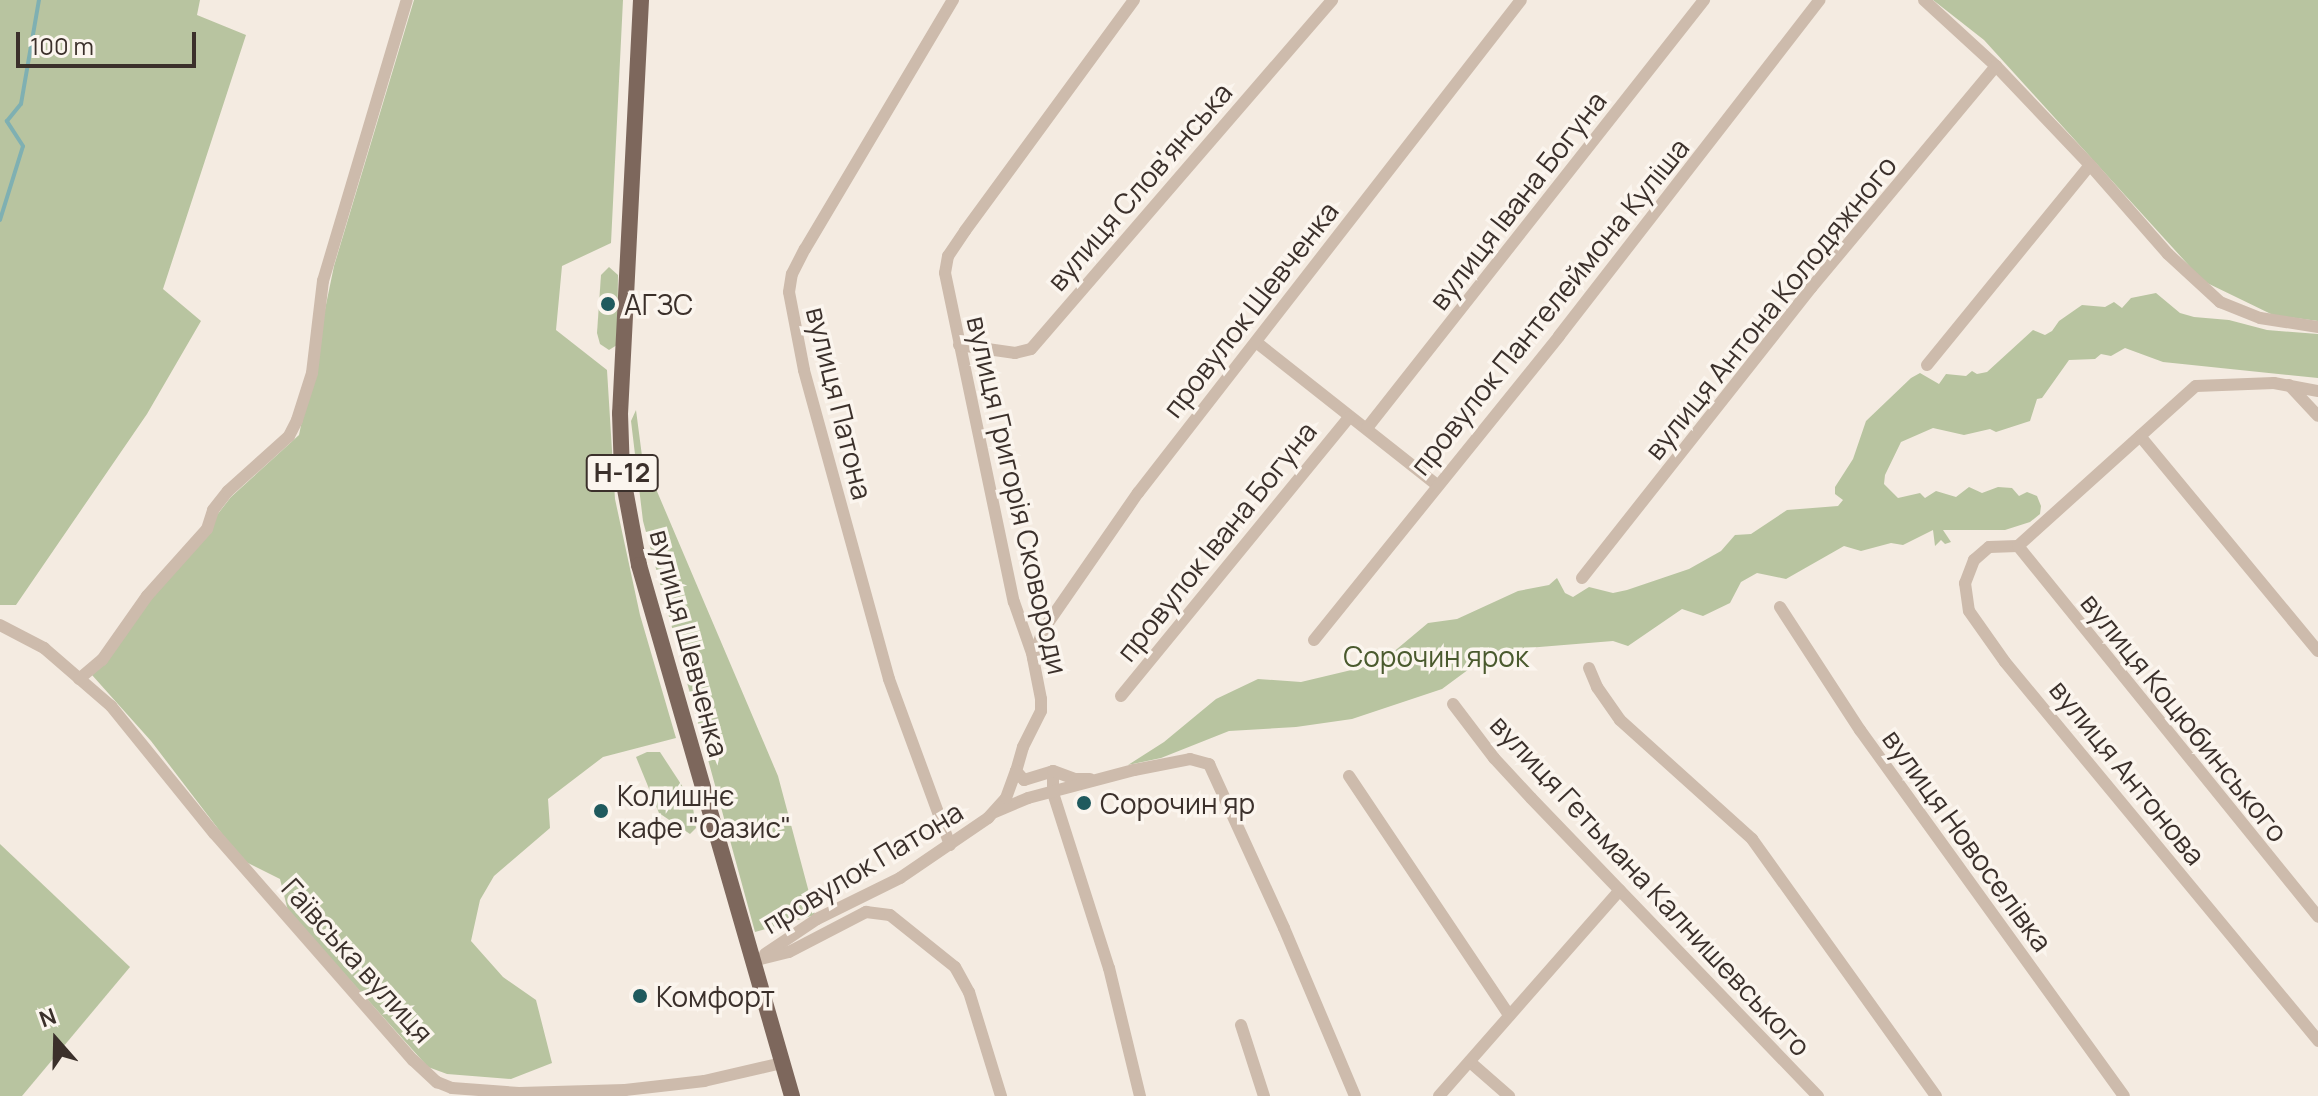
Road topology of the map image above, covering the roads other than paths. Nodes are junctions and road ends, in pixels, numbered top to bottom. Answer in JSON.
{"nodes":[{"id":1,"x":407,"y":0,"type":"edge"},
{"id":2,"x":641,"y":0,"type":"edge"},
{"id":3,"x":953,"y":0,"type":"edge"},
{"id":4,"x":1134,"y":0,"type":"edge"},
{"id":5,"x":1332,"y":0,"type":"edge"},
{"id":6,"x":1521,"y":0,"type":"edge"},
{"id":7,"x":1704,"y":0,"type":"edge"},
{"id":8,"x":1820,"y":0,"type":"edge"},
{"id":9,"x":1924,"y":0,"type":"edge"},
{"id":10,"x":1941,"y":0,"type":"edge"},
{"id":11,"x":1947,"y":21,"type":"junction"},
{"id":12,"x":1996,"y":66,"type":"junction"},
{"id":13,"x":2090,"y":165,"type":"junction"},
{"id":14,"x":2318,"y":327,"type":"edge"},
{"id":15,"x":1256,"y":342,"type":"junction"},
{"id":16,"x":959,"y":345,"type":"junction"},
{"id":17,"x":1927,"y":365,"type":"dead end"},
{"id":18,"x":2289,"y":385,"type":"junction"},
{"id":19,"x":2318,"y":391,"type":"edge"},
{"id":20,"x":2318,"y":416,"type":"edge"},
{"id":21,"x":1349,"y":417,"type":"junction"},
{"id":22,"x":1367,"y":428,"type":"junction"},
{"id":23,"x":2140,"y":436,"type":"junction"},
{"id":24,"x":1437,"y":485,"type":"junction"},
{"id":25,"x":2018,"y":546,"type":"junction"},
{"id":26,"x":1582,"y":578,"type":"dead end"},
{"id":27,"x":1780,"y":607,"type":"dead end"},
{"id":28,"x":0,"y":625,"type":"edge"},
{"id":29,"x":1314,"y":640,"type":"dead end"},
{"id":30,"x":2318,"y":651,"type":"edge"},
{"id":31,"x":1033,"y":658,"type":"junction"},
{"id":32,"x":1589,"y":668,"type":"dead end"},
{"id":33,"x":79,"y":679,"type":"junction"},
{"id":34,"x":1121,"y":696,"type":"dead end"},
{"id":35,"x":1453,"y":704,"type":"dead end"},
{"id":36,"x":1016,"y":771,"type":"junction"},
{"id":37,"x":1053,"y":771,"type":"junction"},
{"id":38,"x":1113,"y":776,"type":"junction"},
{"id":39,"x":1349,"y":776,"type":"dead end"},
{"id":40,"x":1053,"y":793,"type":"junction"},
{"id":41,"x":995,"y":812,"type":"junction"},
{"id":42,"x":950,"y":845,"type":"junction"},
{"id":43,"x":1620,"y":890,"type":"junction"},
{"id":44,"x":2318,"y":917,"type":"edge"},
{"id":45,"x":752,"y":961,"type":"junction"},
{"id":46,"x":1509,"y":1015,"type":"junction"},
{"id":47,"x":1241,"y":1025,"type":"dead end"},
{"id":48,"x":2318,"y":1041,"type":"edge"},
{"id":49,"x":1470,"y":1062,"type":"junction"},
{"id":50,"x":782,"y":1063,"type":"junction"},
{"id":51,"x":468,"y":1094,"type":"edge"},
{"id":52,"x":792,"y":1096,"type":"edge"},
{"id":53,"x":1001,"y":1096,"type":"edge"},
{"id":54,"x":1140,"y":1096,"type":"edge"},
{"id":55,"x":1264,"y":1096,"type":"edge"},
{"id":56,"x":1355,"y":1096,"type":"edge"},
{"id":57,"x":1439,"y":1096,"type":"edge"},
{"id":58,"x":1509,"y":1096,"type":"edge"},
{"id":59,"x":1818,"y":1096,"type":"edge"},
{"id":60,"x":1936,"y":1096,"type":"edge"},
{"id":61,"x":2124,"y":1096,"type":"edge"}],
"edges":[{"from":1,"to":33,"type":"street"},
{"from":2,"to":45,"type":"main road","name":"вулиця Шевченка","number":"Н-12"},
{"from":3,"to":42,"type":"street","name":"вулиця Патона"},
{"from":4,"to":16,"type":"street","name":"вулиця Григорія Сковороди"},
{"from":5,"to":16,"type":"street","name":"вулиця Слов'янська"},
{"from":6,"to":15,"type":"street","name":"провулок Шевченка"},
{"from":7,"to":22,"type":"street","name":"вулиця Івана Богуна"},
{"from":8,"to":24,"type":"street","name":"провулок Пантелеймона Куліша"},
{"from":9,"to":11,"type":"street"},
{"from":10,"to":11,"type":"street"},
{"from":11,"to":12,"type":"street"},
{"from":12,"to":13,"type":"street"},
{"from":12,"to":26,"type":"street","name":"вулиця Антона Колодяжного"},
{"from":13,"to":14,"type":"street"},
{"from":13,"to":17,"type":"street"},
{"from":15,"to":21,"type":"street"},
{"from":15,"to":31,"type":"street","name":"провулок Шевченка"},
{"from":16,"to":31,"type":"street","name":"вулиця Григорія Сковороди"},
{"from":18,"to":19,"type":"street"},
{"from":18,"to":20,"type":"street"},
{"from":18,"to":23,"type":"street"},
{"from":21,"to":22,"type":"street"},
{"from":21,"to":34,"type":"street","name":"провулок Івана Богуна"},
{"from":22,"to":24,"type":"street"},
{"from":23,"to":25,"type":"street"},
{"from":23,"to":30,"type":"street"},
{"from":24,"to":29,"type":"street","name":"провулок Пантелеймона Куліша"},
{"from":25,"to":44,"type":"street","name":"вулиця Коцюбинського"},
{"from":25,"to":48,"type":"street","name":"вулиця Антонова"},
{"from":27,"to":61,"type":"street","name":"вулиця Новоселівка"},
{"from":28,"to":33,"type":"street","name":"Гаївська вулиця"},
{"from":31,"to":36,"type":"street","name":"вулиця Григорія Сковороди"},
{"from":32,"to":60,"type":"street"},
{"from":33,"to":51,"type":"street","name":"Гаївська вулиця"},
{"from":35,"to":43,"type":"street","name":"вулиця Гетьмана Калнишевського"},
{"from":36,"to":37,"type":"street"},
{"from":36,"to":41,"type":"street","name":"провулок Патона"},
{"from":37,"to":38,"type":"street"},
{"from":37,"to":40,"type":"street"},
{"from":38,"to":40,"type":"street","name":"провулок Патона"},
{"from":38,"to":56,"type":"street"},
{"from":39,"to":46,"type":"street"},
{"from":40,"to":41,"type":"street","name":"провулок Патона"},
{"from":40,"to":54,"type":"street"},
{"from":41,"to":42,"type":"street","name":"провулок Патона"},
{"from":42,"to":45,"type":"street","name":"провулок Патона"},
{"from":43,"to":46,"type":"street"},
{"from":43,"to":59,"type":"street","name":"вулиця Гетьмана Калнишевського"},
{"from":45,"to":50,"type":"main road","name":"вулиця Шевченка","number":"Н-12"},
{"from":45,"to":53,"type":"street"},
{"from":46,"to":49,"type":"street"},
{"from":47,"to":55,"type":"street"},
{"from":49,"to":57,"type":"street"},
{"from":49,"to":58,"type":"street"},
{"from":50,"to":51,"type":"street","name":"Гаївська вулиця"},
{"from":50,"to":52,"type":"main road","name":"вулиця Шевченка","number":"Н-12"}]}
